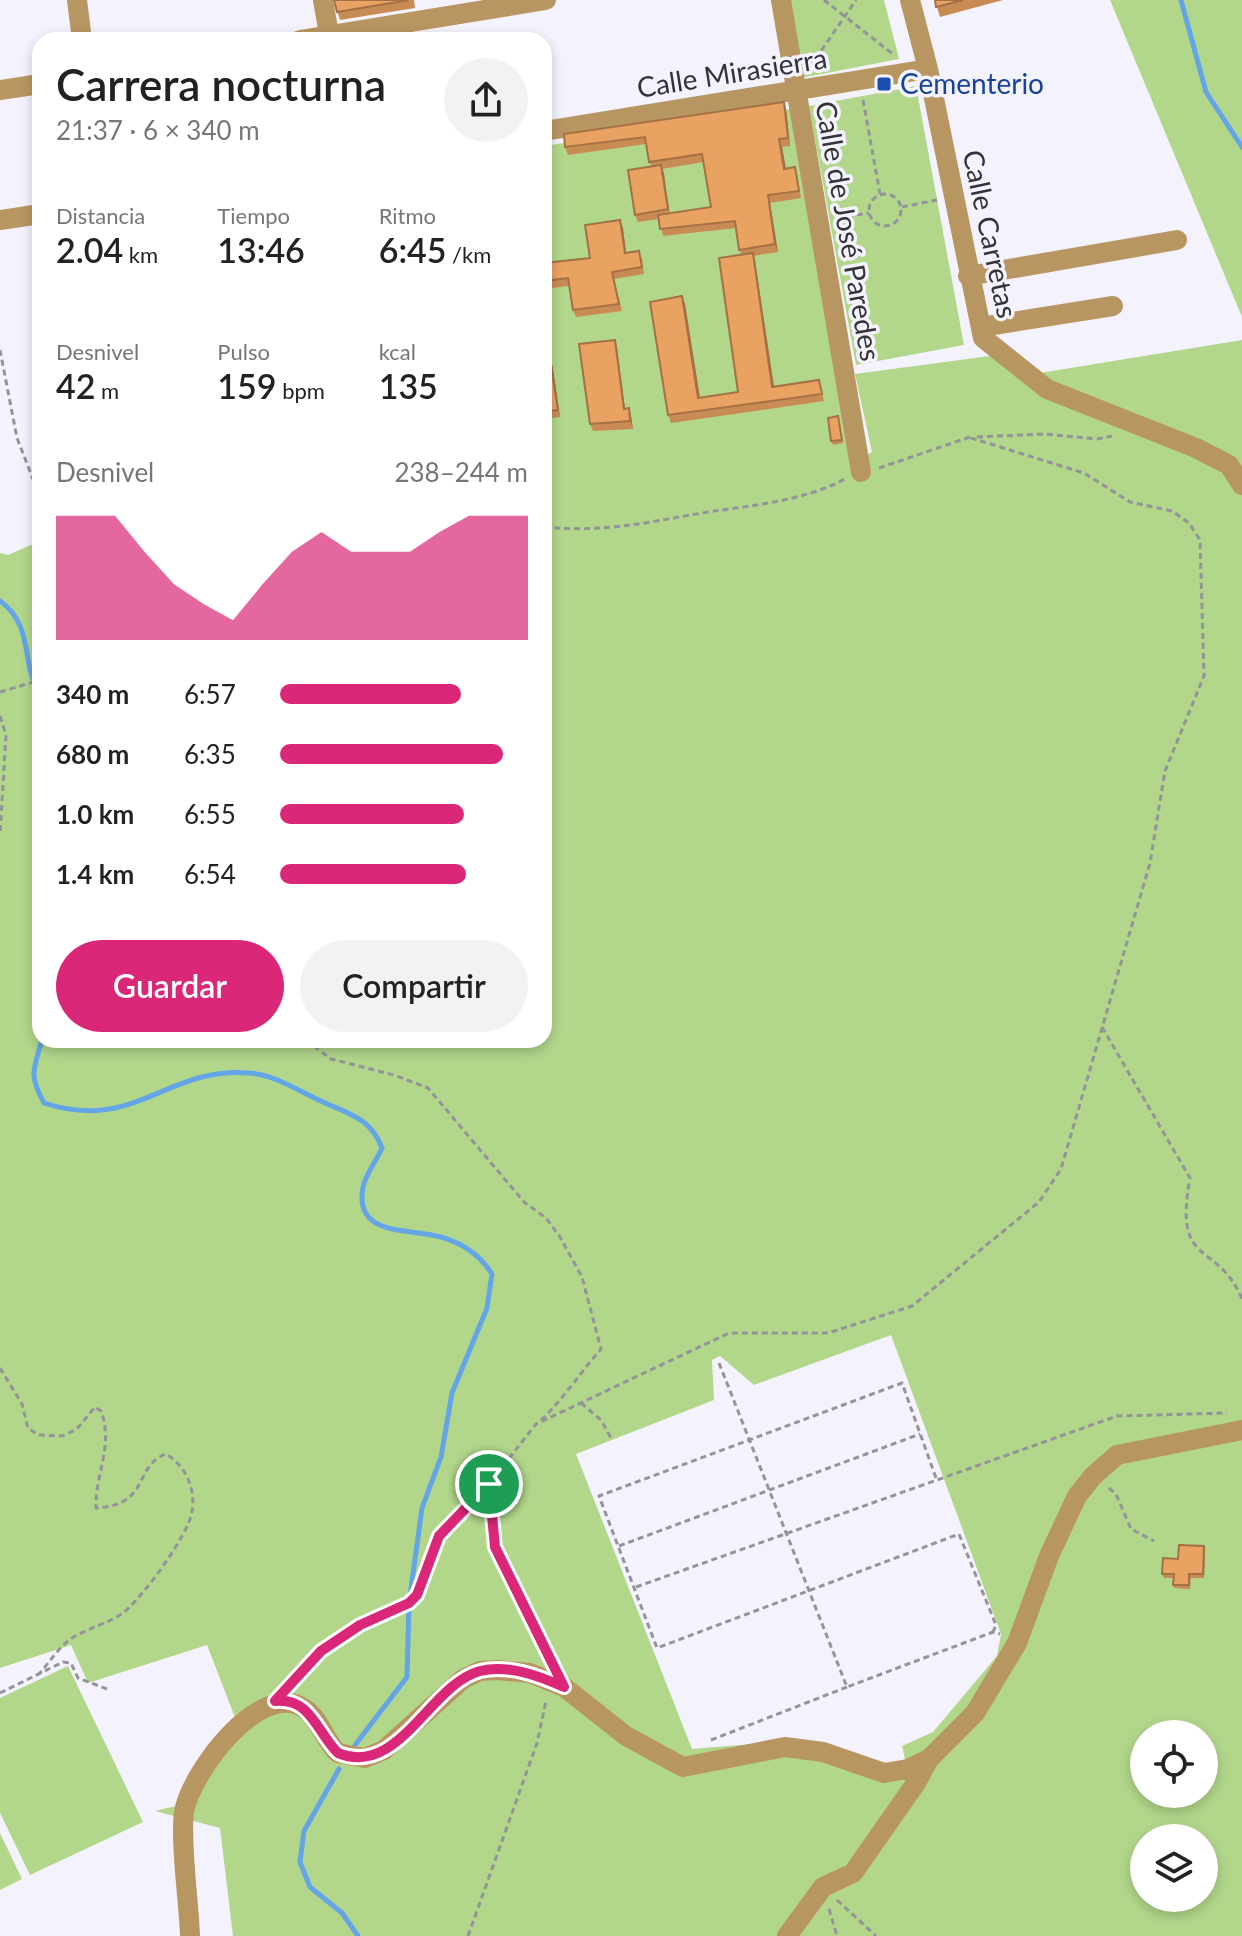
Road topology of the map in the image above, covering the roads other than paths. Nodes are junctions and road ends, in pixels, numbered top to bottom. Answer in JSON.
{"nodes":[{"id":1,"x":77,"y":0,"type":"edge"},
{"id":2,"x":323,"y":0,"type":"edge"},
{"id":3,"x":546,"y":0,"type":"edge"},
{"id":4,"x":781,"y":0,"type":"edge"},
{"id":5,"x":910,"y":0,"type":"edge"},
{"id":6,"x":428,"y":9,"type":"edge"},
{"id":7,"x":81,"y":32,"type":"edge"},
{"id":8,"x":329,"y":32,"type":"edge"},
{"id":9,"x":350,"y":32,"type":"edge"},
{"id":10,"x":928,"y":69,"type":"junction"},
{"id":11,"x":32,"y":85,"type":"edge"},
{"id":12,"x":0,"y":90,"type":"edge"},
{"id":13,"x":796,"y":90,"type":"junction"},
{"id":14,"x":552,"y":130,"type":"edge"},
{"id":15,"x":32,"y":215,"type":"edge"},
{"id":16,"x":0,"y":220,"type":"edge"},
{"id":17,"x":1177,"y":240,"type":"dead end"},
{"id":18,"x":968,"y":276,"type":"junction"},
{"id":19,"x":1113,"y":306,"type":"dead end"},
{"id":20,"x":981,"y":327,"type":"junction"},
{"id":21,"x":861,"y":472,"type":"dead end"},
{"id":22,"x":1242,"y":485,"type":"edge"},
{"id":23,"x":1242,"y":1430,"type":"edge"},
{"id":24,"x":929,"y":1759,"type":"junction"},
{"id":25,"x":190,"y":1936,"type":"edge"},
{"id":26,"x":787,"y":1936,"type":"edge"}],
"edges":[{"from":1,"to":7,"type":"street"},
{"from":2,"to":8,"type":"street"},
{"from":3,"to":6,"type":"street"},
{"from":4,"to":13,"type":"street","name":"Calle de José Paredes"},
{"from":5,"to":10,"type":"street","name":"Calle Carretas"},
{"from":6,"to":9,"type":"street"},
{"from":10,"to":13,"type":"street","name":"Calle Mirasierra"},
{"from":10,"to":18,"type":"street","name":"Calle Carretas"},
{"from":11,"to":12,"type":"street"},
{"from":13,"to":14,"type":"street","name":"Calle Mirasierra"},
{"from":13,"to":21,"type":"street","name":"Calle de José Paredes"},
{"from":15,"to":16,"type":"street"},
{"from":17,"to":18,"type":"street"},
{"from":18,"to":20,"type":"street","name":"Calle Carretas"},
{"from":19,"to":20,"type":"street"},
{"from":20,"to":22,"type":"street","name":"Calle Carretas"},
{"from":23,"to":24,"type":"street"},
{"from":24,"to":25,"type":"street"},
{"from":24,"to":26,"type":"street"}]}
